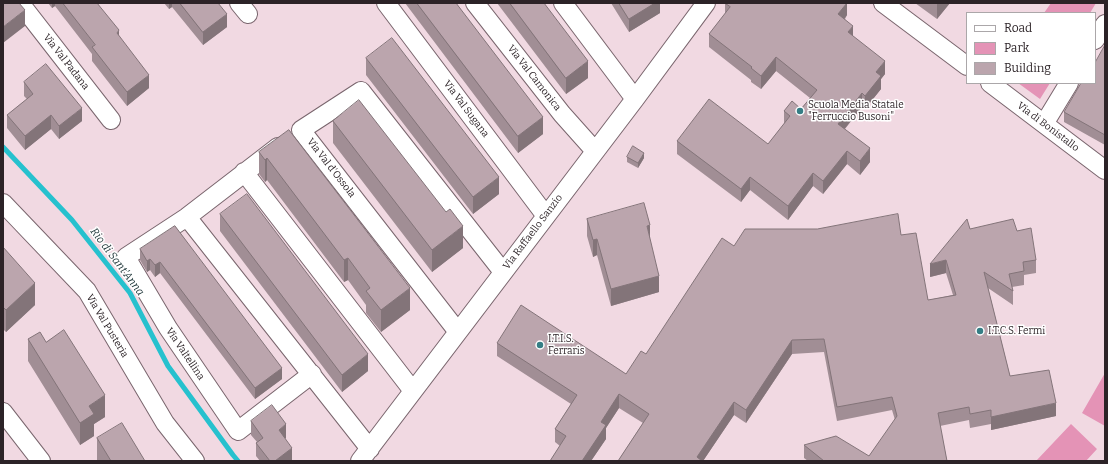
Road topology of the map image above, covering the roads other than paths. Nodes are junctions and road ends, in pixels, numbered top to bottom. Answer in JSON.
{"nodes":[{"id":1,"x":20,"y":3,"type":"edge"},
{"id":2,"x":386,"y":3,"type":"edge"},
{"id":3,"x":475,"y":3,"type":"edge"},
{"id":4,"x":563,"y":3,"type":"edge"},
{"id":5,"x":706,"y":3,"type":"edge"},
{"id":6,"x":883,"y":3,"type":"edge"},
{"id":7,"x":1105,"y":24,"type":"edge"},
{"id":8,"x":1096,"y":38,"type":"edge"},
{"id":9,"x":966,"y":65,"type":"edge"},
{"id":10,"x":991,"y":84,"type":"edge"},
{"id":11,"x":1068,"y":84,"type":"edge"},
{"id":12,"x":635,"y":99,"type":"junction"},
{"id":13,"x":111,"y":120,"type":"dead end"},
{"id":14,"x":1044,"y":124,"type":"junction"},
{"id":15,"x":301,"y":130,"type":"junction"},
{"id":16,"x":595,"y":151,"type":"junction"},
{"id":17,"x":1105,"y":170,"type":"edge"},
{"id":18,"x":244,"y":172,"type":"junction"},
{"id":19,"x":3,"y":203,"type":"edge"},
{"id":20,"x":546,"y":216,"type":"junction"},
{"id":21,"x":187,"y":217,"type":"junction"},
{"id":22,"x":503,"y":272,"type":"junction"},
{"id":23,"x":458,"y":332,"type":"junction"},
{"id":24,"x":312,"y":374,"type":"junction"},
{"id":25,"x":413,"y":391,"type":"junction"},
{"id":26,"x":3,"y":412,"type":"edge"},
{"id":27,"x":365,"y":455,"type":"edge"},
{"id":28,"x":41,"y":461,"type":"edge"},
{"id":29,"x":195,"y":461,"type":"edge"}],
"edges":[{"from":1,"to":13,"type":"street","name":"Via Val Padana"},
{"from":2,"to":20,"type":"street","name":"Via Val Sugana"},
{"from":3,"to":16,"type":"street","name":"Via Val Camonica"},
{"from":4,"to":12,"type":"street"},
{"from":5,"to":12,"type":"street","name":"Via Raffaello Sanzio"},
{"from":6,"to":9,"type":"street"},
{"from":7,"to":8,"type":"street"},
{"from":10,"to":14,"type":"street","name":"Via di Bonistallo"},
{"from":11,"to":14,"type":"street"},
{"from":12,"to":16,"type":"street","name":"Via Raffaello Sanzio"},
{"from":14,"to":17,"type":"street","name":"Via di Bonistallo"},
{"from":15,"to":18,"type":"street","name":"Via Valtellina"},
{"from":15,"to":22,"type":"street","name":"Via Val d'Ossola"},
{"from":15,"to":23,"type":"street","name":"Via Val d'Ossola"},
{"from":16,"to":20,"type":"street","name":"Via Raffaello Sanzio"},
{"from":18,"to":21,"type":"street","name":"Via Valtellina"},
{"from":18,"to":25,"type":"street"},
{"from":19,"to":29,"type":"street","name":"Via Val Pusteria"},
{"from":20,"to":22,"type":"street","name":"Via Raffaello Sanzio"},
{"from":21,"to":24,"type":"street"},
{"from":21,"to":24,"type":"street","name":"Via Valtellina"},
{"from":22,"to":23,"type":"street","name":"Via Raffaello Sanzio"},
{"from":23,"to":25,"type":"street","name":"Via Raffaello Sanzio"},
{"from":24,"to":27,"type":"street"},
{"from":25,"to":27,"type":"street","name":"Via Raffaello Sanzio"},
{"from":26,"to":28,"type":"street"}]}
